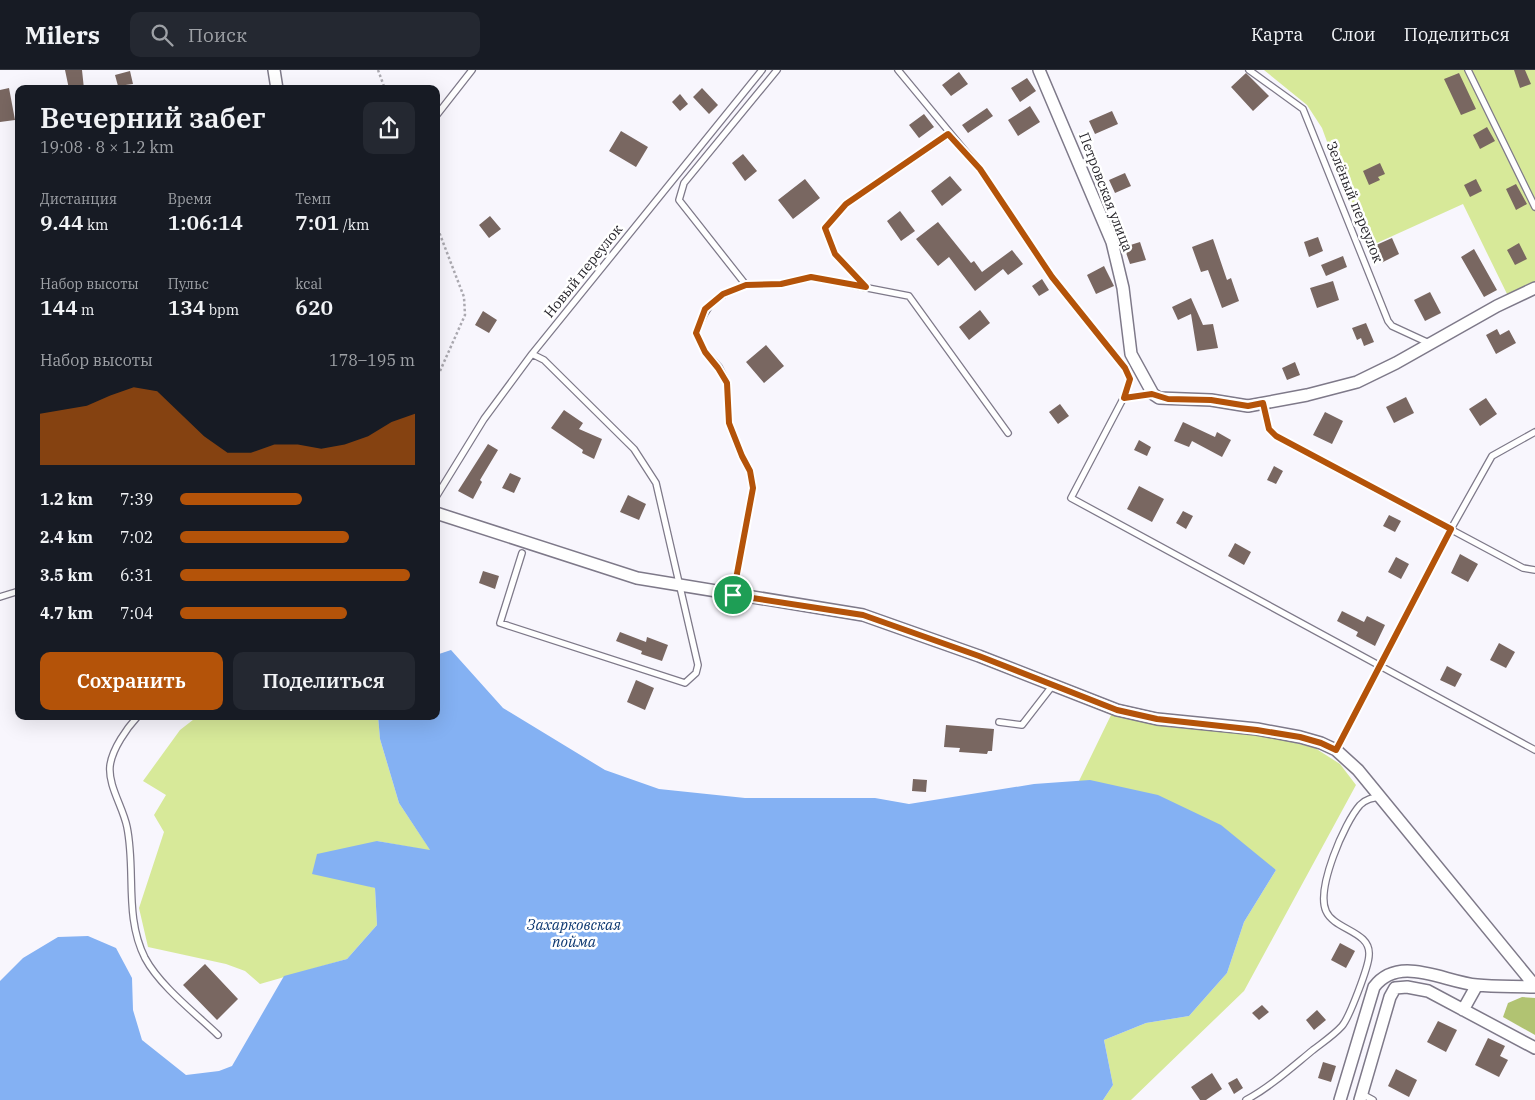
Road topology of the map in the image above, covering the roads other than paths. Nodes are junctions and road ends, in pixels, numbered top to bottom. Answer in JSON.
{"nodes":[{"id":1,"x":274,"y":70,"type":"edge"},
{"id":2,"x":472,"y":70,"type":"edge"},
{"id":3,"x":762,"y":70,"type":"edge"},
{"id":4,"x":777,"y":70,"type":"edge"},
{"id":5,"x":898,"y":70,"type":"edge"},
{"id":6,"x":1039,"y":70,"type":"edge"},
{"id":7,"x":1249,"y":70,"type":"edge"},
{"id":8,"x":1468,"y":70,"type":"edge"},
{"id":9,"x":276,"y":85,"type":"edge"},
{"id":10,"x":440,"y":111,"type":"edge"},
{"id":11,"x":948,"y":134,"type":"junction"},
{"id":12,"x":1535,"y":207,"type":"edge"},
{"id":13,"x":746,"y":285,"type":"junction"},
{"id":14,"x":866,"y":287,"type":"junction"},
{"id":15,"x":1535,"y":288,"type":"edge"},
{"id":16,"x":1431,"y":344,"type":"junction"},
{"id":17,"x":532,"y":354,"type":"junction"},
{"id":18,"x":1152,"y":394,"type":"junction"},
{"id":19,"x":1124,"y":398,"type":"junction"},
{"id":20,"x":1263,"y":403,"type":"junction"},
{"id":21,"x":1535,"y":432,"type":"edge"},
{"id":22,"x":1008,"y":433,"type":"dead end"},
{"id":23,"x":440,"y":491,"type":"edge"},
{"id":24,"x":440,"y":514,"type":"edge"},
{"id":25,"x":1451,"y":529,"type":"junction"},
{"id":26,"x":522,"y":553,"type":"dead end"},
{"id":27,"x":1535,"y":570,"type":"edge"},
{"id":28,"x":681,"y":586,"type":"junction"},
{"id":29,"x":15,"y":592,"type":"edge"},
{"id":30,"x":733,"y":595,"type":"junction"},
{"id":31,"x":0,"y":597,"type":"edge"},
{"id":32,"x":1380,"y":667,"type":"junction"},
{"id":33,"x":1054,"y":684,"type":"junction"},
{"id":34,"x":135,"y":720,"type":"edge"},
{"id":35,"x":999,"y":722,"type":"dead end"},
{"id":36,"x":1336,"y":750,"type":"junction"},
{"id":37,"x":1535,"y":750,"type":"edge"},
{"id":38,"x":1380,"y":797,"type":"junction"},
{"id":39,"x":1477,"y":985,"type":"junction"},
{"id":40,"x":1535,"y":986,"type":"edge"},
{"id":41,"x":1464,"y":1010,"type":"junction"},
{"id":42,"x":218,"y":1035,"type":"dead end"},
{"id":43,"x":1535,"y":1048,"type":"edge"},
{"id":44,"x":1262,"y":1092,"type":"junction"},
{"id":45,"x":1361,"y":1097,"type":"edge"},
{"id":46,"x":1246,"y":1100,"type":"edge"},
{"id":47,"x":1259,"y":1100,"type":"edge"},
{"id":48,"x":1340,"y":1100,"type":"edge"},
{"id":49,"x":1373,"y":1100,"type":"edge"}],
"edges":[{"from":1,"to":9,"type":"street"},
{"from":2,"to":10,"type":"lane"},
{"from":3,"to":17,"type":"lane","name":"Новый переулок"},
{"from":4,"to":13,"type":"lane"},
{"from":5,"to":11,"type":"lane"},
{"from":6,"to":18,"type":"street","name":"Петровская улица"},
{"from":7,"to":16,"type":"lane","name":"Зелёный переулок"},
{"from":8,"to":12,"type":"lane"},
{"from":11,"to":14,"type":"lane"},
{"from":11,"to":19,"type":"lane"},
{"from":13,"to":14,"type":"lane"},
{"from":13,"to":30,"type":"lane"},
{"from":14,"to":22,"type":"lane"},
{"from":15,"to":16,"type":"street"},
{"from":16,"to":20,"type":"street"},
{"from":17,"to":23,"type":"lane","name":"Новый переулок"},
{"from":17,"to":28,"type":"lane"},
{"from":18,"to":19,"type":"lane"},
{"from":18,"to":20,"type":"street"},
{"from":19,"to":32,"type":"lane"},
{"from":20,"to":25,"type":"lane"},
{"from":21,"to":25,"type":"lane"},
{"from":24,"to":28,"type":"street"},
{"from":25,"to":27,"type":"lane"},
{"from":25,"to":32,"type":"lane"},
{"from":26,"to":28,"type":"lane"},
{"from":28,"to":30,"type":"street"},
{"from":29,"to":31,"type":"lane"},
{"from":30,"to":33,"type":"street"},
{"from":32,"to":36,"type":"lane"},
{"from":32,"to":37,"type":"lane"},
{"from":33,"to":35,"type":"lane"},
{"from":33,"to":36,"type":"street"},
{"from":34,"to":42,"type":"lane"},
{"from":36,"to":38,"type":"street"},
{"from":38,"to":40,"type":"street"},
{"from":38,"to":44,"type":"lane"},
{"from":39,"to":40,"type":"street"},
{"from":39,"to":41,"type":"street"},
{"from":39,"to":48,"type":"street"},
{"from":41,"to":43,"type":"street"},
{"from":41,"to":45,"type":"street"},
{"from":44,"to":46,"type":"lane"},
{"from":44,"to":47,"type":"lane"},
{"from":45,"to":49,"type":"lane"}]}
